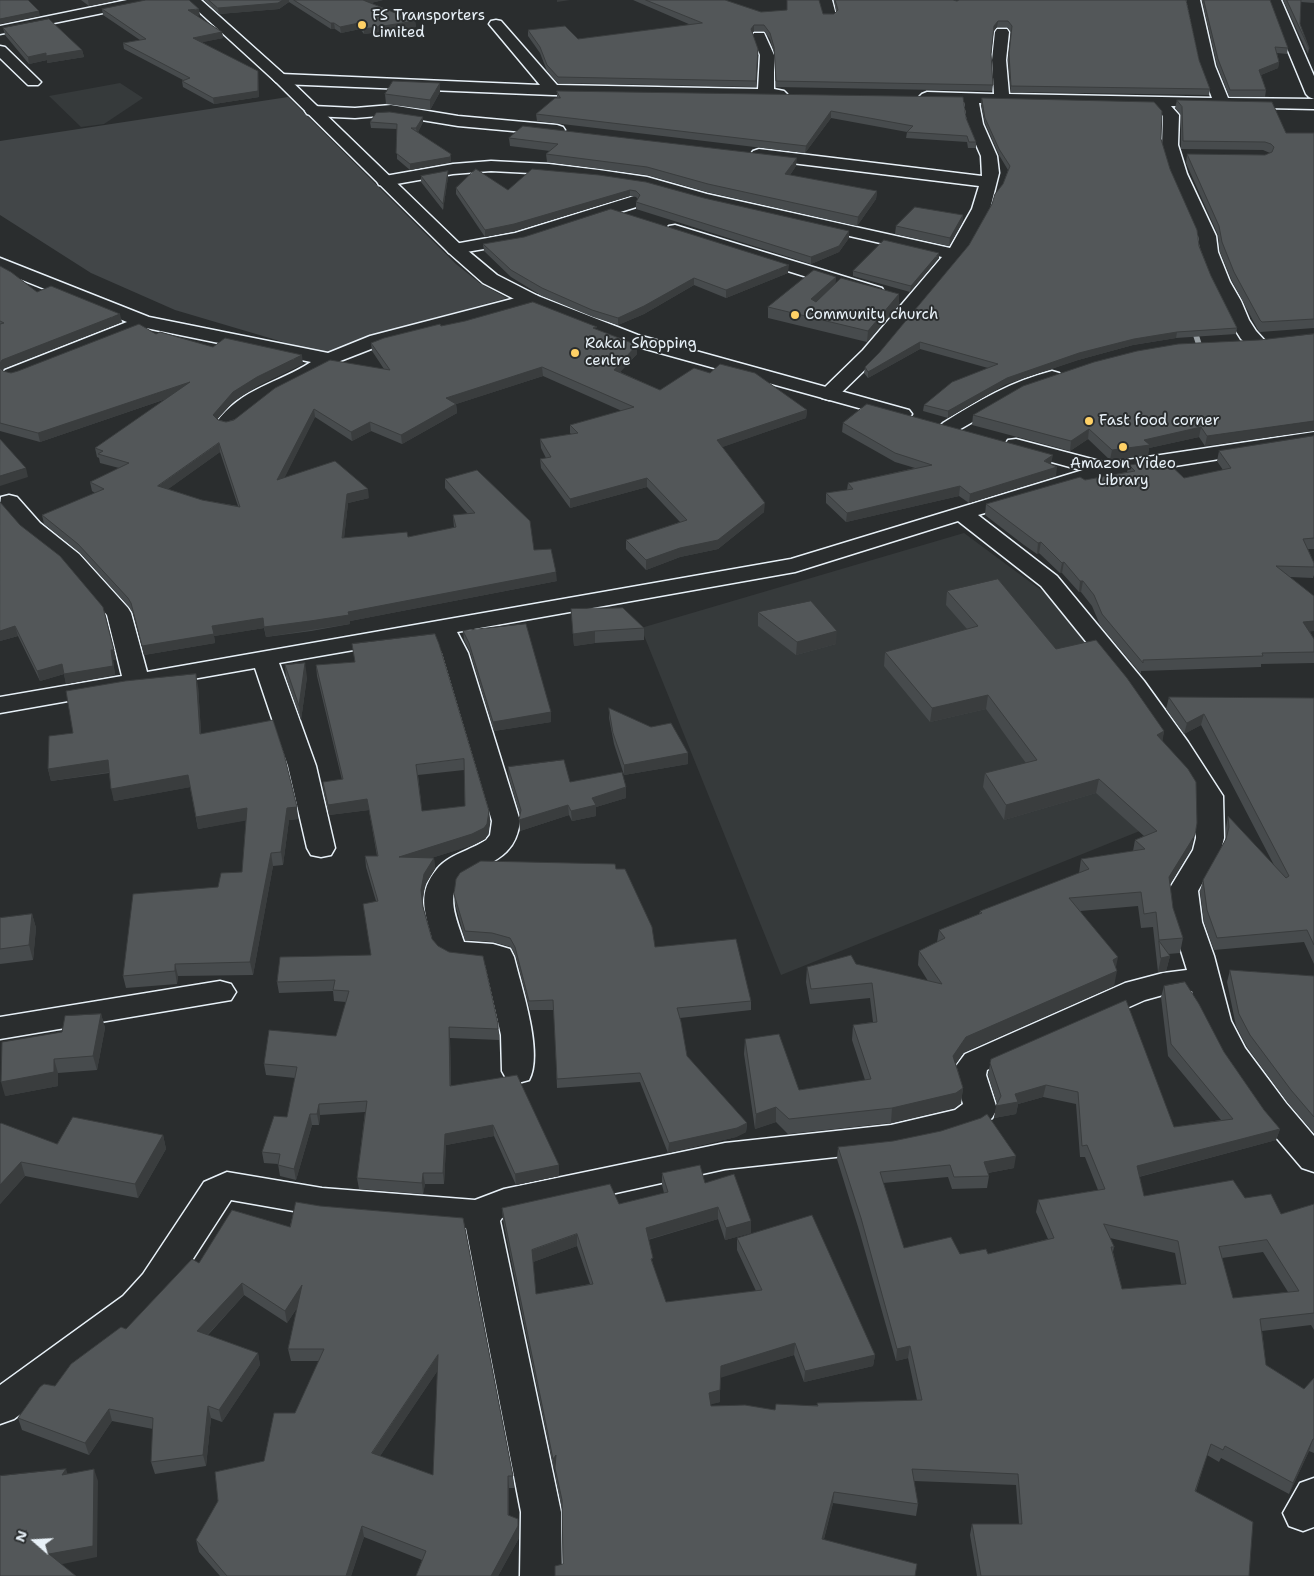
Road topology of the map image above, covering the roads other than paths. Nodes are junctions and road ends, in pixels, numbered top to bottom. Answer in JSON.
{"nodes":[{"id":1,"x":147,"y":0,"type":"edge"},
{"id":2,"x":193,"y":0,"type":"edge"},
{"id":3,"x":824,"y":0,"type":"edge"},
{"id":4,"x":1193,"y":0,"type":"edge"},
{"id":5,"x":1274,"y":0,"type":"edge"},
{"id":6,"x":829,"y":15,"type":"edge"},
{"id":7,"x":496,"y":24,"type":"dead end"},
{"id":8,"x":0,"y":30,"type":"edge"},
{"id":9,"x":1002,"y":32,"type":"edge"},
{"id":10,"x":759,"y":36,"type":"edge"},
{"id":11,"x":0,"y":50,"type":"edge"},
{"id":12,"x":1298,"y":56,"type":"junction"},
{"id":13,"x":1314,"y":57,"type":"edge"},
{"id":14,"x":281,"y":79,"type":"junction"},
{"id":15,"x":33,"y":82,"type":"dead end"},
{"id":16,"x":553,"y":90,"type":"junction"},
{"id":17,"x":766,"y":94,"type":"junction"},
{"id":18,"x":1314,"y":94,"type":"edge"},
{"id":19,"x":795,"y":95,"type":"edge"},
{"id":20,"x":913,"y":97,"type":"edge"},
{"id":21,"x":971,"y":98,"type":"junction"},
{"id":22,"x":1002,"y":98,"type":"junction"},
{"id":23,"x":1158,"y":101,"type":"junction"},
{"id":24,"x":1222,"y":103,"type":"junction"},
{"id":25,"x":1314,"y":104,"type":"edge"},
{"id":26,"x":313,"y":111,"type":"junction"},
{"id":27,"x":568,"y":131,"type":"edge"},
{"id":28,"x":748,"y":153,"type":"edge"},
{"id":29,"x":1174,"y":156,"type":"junction"},
{"id":30,"x":1194,"y":157,"type":"edge"},
{"id":31,"x":385,"y":181,"type":"junction"},
{"id":32,"x":989,"y":182,"type":"junction"},
{"id":33,"x":664,"y":186,"type":"junction"},
{"id":34,"x":612,"y":209,"type":"junction"},
{"id":35,"x":638,"y":218,"type":"edge"},
{"id":36,"x":656,"y":224,"type":"edge"},
{"id":37,"x":455,"y":249,"type":"junction"},
{"id":38,"x":953,"y":254,"type":"junction"},
{"id":39,"x":0,"y":264,"type":"edge"},
{"id":40,"x":902,"y":298,"type":"junction"},
{"id":41,"x":531,"y":300,"type":"junction"},
{"id":42,"x":144,"y":322,"type":"junction"},
{"id":43,"x":1228,"y":343,"type":"edge"},
{"id":44,"x":330,"y":359,"type":"junction"},
{"id":45,"x":1068,"y":372,"type":"edge"},
{"id":46,"x":12,"y":374,"type":"edge"},
{"id":47,"x":829,"y":394,"type":"junction"},
{"id":48,"x":227,"y":423,"type":"edge"},
{"id":49,"x":1314,"y":438,"type":"edge"},
{"id":50,"x":996,"y":440,"type":"edge"},
{"id":51,"x":1106,"y":470,"type":"junction"},
{"id":52,"x":9,"y":502,"type":"dead end"},
{"id":53,"x":961,"y":513,"type":"junction"},
{"id":54,"x":442,"y":627,"type":"junction"},
{"id":55,"x":264,"y":658,"type":"junction"},
{"id":56,"x":136,"y":680,"type":"junction"},
{"id":57,"x":0,"y":705,"type":"edge"},
{"id":58,"x":321,"y":848,"type":"dead end"},
{"id":59,"x":1204,"y":979,"type":"junction"},
{"id":60,"x":220,"y":992,"type":"dead end"},
{"id":61,"x":0,"y":1028,"type":"edge"},
{"id":62,"x":518,"y":1071,"type":"dead end"},
{"id":63,"x":1314,"y":1159,"type":"edge"},
{"id":64,"x":483,"y":1215,"type":"junction"},
{"id":65,"x":0,"y":1408,"type":"edge"},
{"id":66,"x":541,"y":1576,"type":"edge"}],
"edges":[{"from":1,"to":8,"type":"street"},
{"from":2,"to":14,"type":"street"},
{"from":3,"to":6,"type":"street"},
{"from":4,"to":24,"type":"street"},
{"from":5,"to":12,"type":"street"},
{"from":7,"to":16,"type":"street"},
{"from":9,"to":22,"type":"street"},
{"from":10,"to":17,"type":"street"},
{"from":11,"to":15,"type":"street"},
{"from":12,"to":13,"type":"street"},
{"from":12,"to":18,"type":"street"},
{"from":14,"to":16,"type":"street"},
{"from":14,"to":26,"type":"street"},
{"from":16,"to":17,"type":"street"},
{"from":17,"to":19,"type":"street"},
{"from":20,"to":21,"type":"street"},
{"from":21,"to":22,"type":"street"},
{"from":21,"to":32,"type":"street"},
{"from":22,"to":23,"type":"street"},
{"from":23,"to":24,"type":"street"},
{"from":23,"to":29,"type":"street"},
{"from":24,"to":25,"type":"street"},
{"from":26,"to":27,"type":"street"},
{"from":26,"to":31,"type":"street"},
{"from":28,"to":32,"type":"street"},
{"from":29,"to":30,"type":"street"},
{"from":29,"to":43,"type":"street"},
{"from":31,"to":33,"type":"street"},
{"from":31,"to":37,"type":"street"},
{"from":32,"to":38,"type":"street"},
{"from":33,"to":34,"type":"street"},
{"from":33,"to":38,"type":"street"},
{"from":34,"to":35,"type":"street"},
{"from":34,"to":37,"type":"street"},
{"from":36,"to":40,"type":"street"},
{"from":37,"to":41,"type":"street"},
{"from":38,"to":40,"type":"street"},
{"from":39,"to":42,"type":"street"},
{"from":40,"to":47,"type":"street"},
{"from":41,"to":44,"type":"street"},
{"from":41,"to":47,"type":"street"},
{"from":42,"to":44,"type":"street"},
{"from":42,"to":46,"type":"street"},
{"from":44,"to":48,"type":"street"},
{"from":45,"to":47,"type":"street"},
{"from":49,"to":51,"type":"street"},
{"from":50,"to":51,"type":"street"},
{"from":51,"to":53,"type":"street"},
{"from":52,"to":56,"type":"street"},
{"from":53,"to":54,"type":"street"},
{"from":53,"to":59,"type":"street"},
{"from":54,"to":55,"type":"street"},
{"from":54,"to":62,"type":"street"},
{"from":55,"to":56,"type":"street"},
{"from":55,"to":58,"type":"street"},
{"from":56,"to":57,"type":"street"},
{"from":59,"to":63,"type":"street"},
{"from":59,"to":64,"type":"street"},
{"from":60,"to":61,"type":"street"},
{"from":64,"to":65,"type":"street"},
{"from":64,"to":66,"type":"street"}]}
